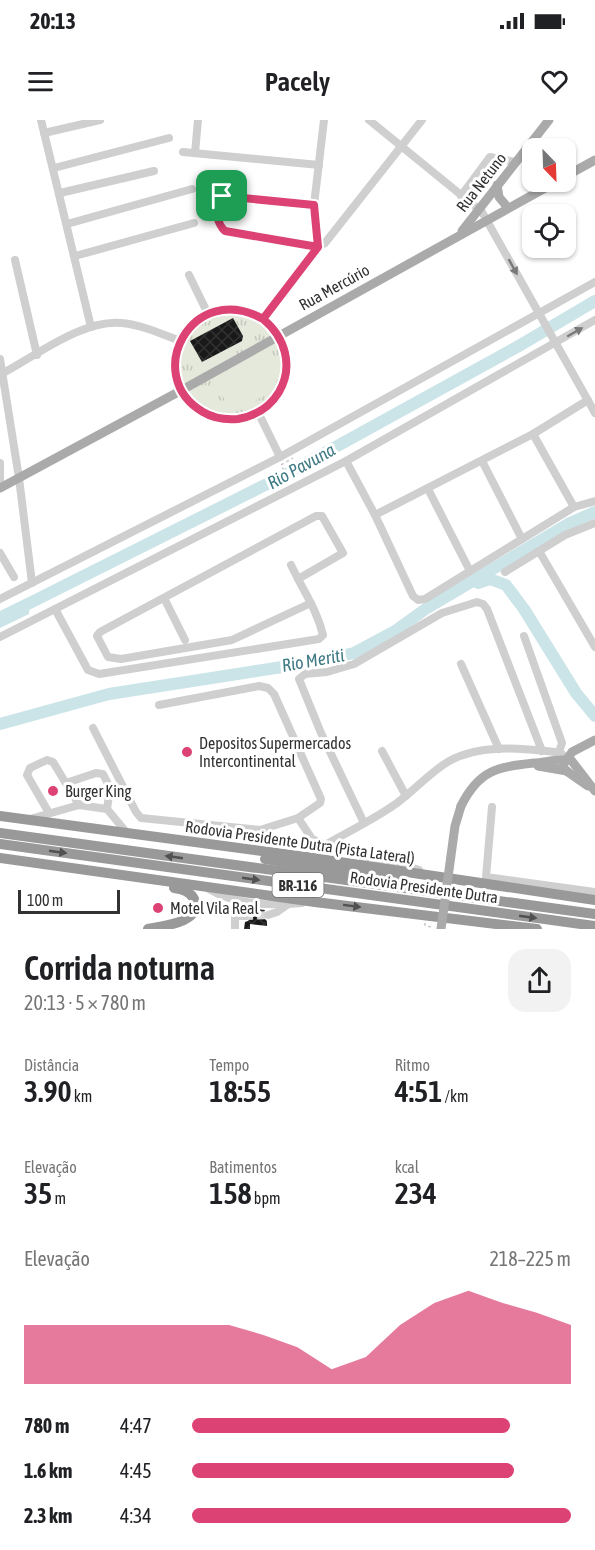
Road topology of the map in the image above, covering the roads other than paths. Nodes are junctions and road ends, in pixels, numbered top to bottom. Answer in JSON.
{"nodes":[{"id":1,"x":41,"y":120,"type":"edge"},
{"id":2,"x":100,"y":120,"type":"edge"},
{"id":3,"x":198,"y":120,"type":"edge"},
{"id":4,"x":324,"y":120,"type":"edge"},
{"id":5,"x":369,"y":120,"type":"edge"},
{"id":6,"x":422,"y":120,"type":"edge"},
{"id":7,"x":549,"y":120,"type":"edge"},
{"id":8,"x":44,"y":133,"type":"junction"},
{"id":9,"x":169,"y":138,"type":"dead end"},
{"id":10,"x":401,"y":146,"type":"junction"},
{"id":11,"x":183,"y":152,"type":"dead end"},
{"id":12,"x":195,"y":153,"type":"junction"},
{"id":13,"x":595,"y":160,"type":"edge"},
{"id":14,"x":516,"y":162,"type":"junction"},
{"id":15,"x":319,"y":165,"type":"junction"},
{"id":16,"x":54,"y":168,"type":"junction"},
{"id":17,"x":154,"y":171,"type":"dead end"},
{"id":18,"x":576,"y":171,"type":"edge"},
{"id":19,"x":497,"y":185,"type":"junction"},
{"id":20,"x":192,"y":189,"type":"dead end"},
{"id":21,"x":538,"y":192,"type":"edge"},
{"id":22,"x":60,"y":194,"type":"junction"},
{"id":23,"x":461,"y":196,"type":"junction"},
{"id":24,"x":314,"y":205,"type":"junction"},
{"id":25,"x":478,"y":208,"type":"junction"},
{"id":26,"x":508,"y":208,"type":"junction"},
{"id":27,"x":487,"y":220,"type":"junction"},
{"id":28,"x":194,"y":223,"type":"dead end"},
{"id":29,"x":68,"y":224,"type":"junction"},
{"id":30,"x":459,"y":235,"type":"junction"},
{"id":31,"x":318,"y":247,"type":"junction"},
{"id":32,"x":75,"y":256,"type":"junction"},
{"id":33,"x":15,"y":260,"type":"dead end"},
{"id":34,"x":189,"y":275,"type":"dead end"},
{"id":35,"x":595,"y":282,"type":"edge"},
{"id":36,"x":208,"y":314,"type":"junction"},
{"id":37,"x":541,"y":316,"type":"junction"},
{"id":38,"x":263,"y":319,"type":"junction"},
{"id":39,"x":595,"y":320,"type":"edge"},
{"id":40,"x":91,"y":327,"type":"junction"},
{"id":41,"x":279,"y":335,"type":"junction"},
{"id":42,"x":180,"y":341,"type":"junction"},
{"id":43,"x":554,"y":341,"type":"junction"},
{"id":44,"x":37,"y":355,"type":"junction"},
{"id":45,"x":0,"y":359,"type":"edge"},
{"id":46,"x":3,"y":373,"type":"junction"},
{"id":47,"x":182,"y":390,"type":"junction"},
{"id":48,"x":588,"y":400,"type":"junction"},
{"id":49,"x":258,"y":412,"type":"junction"},
{"id":50,"x":595,"y":413,"type":"edge"},
{"id":51,"x":533,"y":434,"type":"junction"},
{"id":52,"x":280,"y":458,"type":"junction"},
{"id":53,"x":346,"y":461,"type":"junction"},
{"id":54,"x":482,"y":461,"type":"junction"},
{"id":55,"x":0,"y":463,"type":"edge"},
{"id":56,"x":20,"y":478,"type":"junction"},
{"id":57,"x":0,"y":488,"type":"edge"},
{"id":58,"x":428,"y":489,"type":"junction"},
{"id":59,"x":595,"y":501,"type":"edge"},
{"id":60,"x":574,"y":507,"type":"junction"},
{"id":61,"x":375,"y":515,"type":"junction"},
{"id":62,"x":595,"y":523,"type":"edge"},
{"id":63,"x":522,"y":539,"type":"junction"},
{"id":64,"x":539,"y":551,"type":"junction"},
{"id":65,"x":0,"y":553,"type":"edge"},
{"id":66,"x":291,"y":565,"type":"dead end"},
{"id":67,"x":470,"y":571,"type":"junction"},
{"id":68,"x":505,"y":572,"type":"dead end"},
{"id":69,"x":14,"y":577,"type":"dead end"},
{"id":70,"x":298,"y":579,"type":"junction"},
{"id":71,"x":32,"y":583,"type":"junction"},
{"id":72,"x":164,"y":598,"type":"junction"},
{"id":73,"x":0,"y":599,"type":"edge"},
{"id":74,"x":311,"y":603,"type":"junction"},
{"id":75,"x":55,"y":609,"type":"junction"},
{"id":76,"x":524,"y":636,"type":"dead end"},
{"id":77,"x":0,"y":637,"type":"edge"},
{"id":78,"x":185,"y":640,"type":"dead end"},
{"id":79,"x":595,"y":647,"type":"edge"},
{"id":80,"x":461,"y":664,"type":"dead end"},
{"id":81,"x":159,"y":705,"type":"dead end"},
{"id":82,"x":93,"y":728,"type":"dead end"},
{"id":83,"x":595,"y":741,"type":"edge"},
{"id":84,"x":499,"y":749,"type":"junction"},
{"id":85,"x":382,"y":751,"type":"dead end"},
{"id":86,"x":542,"y":751,"type":"junction"},
{"id":87,"x":559,"y":752,"type":"junction"},
{"id":88,"x":569,"y":765,"type":"junction"},
{"id":89,"x":66,"y":783,"type":"junction"},
{"id":90,"x":595,"y":791,"type":"edge"},
{"id":91,"x":406,"y":796,"type":"junction"},
{"id":92,"x":79,"y":805,"type":"junction"},
{"id":93,"x":492,"y":807,"type":"dead end"},
{"id":94,"x":107,"y":808,"type":"junction"},
{"id":95,"x":49,"y":813,"type":"junction"},
{"id":96,"x":0,"y":816,"type":"edge"},
{"id":97,"x":298,"y":818,"type":"junction"},
{"id":98,"x":25,"y":820,"type":"junction"},
{"id":99,"x":364,"y":823,"type":"junction"},
{"id":100,"x":0,"y":833,"type":"edge"},
{"id":101,"x":127,"y":833,"type":"junction"},
{"id":102,"x":153,"y":837,"type":"junction"},
{"id":103,"x":0,"y":844,"type":"edge"},
{"id":104,"x":0,"y":858,"type":"edge"},
{"id":105,"x":128,"y":876,"type":"junction"},
{"id":106,"x":202,"y":885,"type":"junction"},
{"id":107,"x":419,"y":891,"type":"junction"},
{"id":108,"x":595,"y":892,"type":"edge"},
{"id":109,"x":235,"y":900,"type":"junction"},
{"id":110,"x":595,"y":900,"type":"edge"},
{"id":111,"x":315,"y":902,"type":"junction"},
{"id":112,"x":287,"y":905,"type":"junction"},
{"id":113,"x":595,"y":914,"type":"edge"},
{"id":114,"x":268,"y":915,"type":"tunnel mouth"},
{"id":115,"x":235,"y":916,"type":"junction"},
{"id":116,"x":245,"y":916,"type":"tunnel mouth"},
{"id":117,"x":595,"y":926,"type":"edge"},
{"id":118,"x":149,"y":929,"type":"edge"},
{"id":119,"x":235,"y":929,"type":"edge"},
{"id":120,"x":441,"y":929,"type":"edge"},
{"id":121,"x":537,"y":929,"type":"edge"}],
"edges":[{"from":1,"to":8,"type":"street"},
{"from":2,"to":8,"type":"street"},
{"from":3,"to":12,"type":"street"},
{"from":4,"to":15,"type":"street"},
{"from":5,"to":10,"type":"street"},
{"from":6,"to":10,"type":"street"},
{"from":7,"to":14,"type":"main road","name":"Rua Netuno"},
{"from":8,"to":16,"type":"street"},
{"from":9,"to":16,"type":"street"},
{"from":10,"to":23,"type":"street"},
{"from":10,"to":31,"type":"street"},
{"from":11,"to":12,"type":"street"},
{"from":12,"to":15,"type":"street"},
{"from":13,"to":18,"type":"main road"},
{"from":14,"to":19,"type":"main road","name":"Rua Netuno"},
{"from":14,"to":23,"type":"street"},
{"from":15,"to":24,"type":"street"},
{"from":16,"to":22,"type":"street"},
{"from":17,"to":22,"type":"street"},
{"from":19,"to":25,"type":"main road","name":"Rua Netuno"},
{"from":19,"to":26,"type":"main road"},
{"from":20,"to":29,"type":"street"},
{"from":21,"to":26,"type":"main road","name":"Rua Mercúrio"},
{"from":22,"to":29,"type":"street"},
{"from":23,"to":25,"type":"street"},
{"from":24,"to":31,"type":"street"},
{"from":24,"to":31,"type":"street"},
{"from":25,"to":27,"type":"street"},
{"from":25,"to":30,"type":"main road","name":"Rua Netuno"},
{"from":26,"to":27,"type":"main road","name":"Rua Mercúrio"},
{"from":27,"to":30,"type":"main road","name":"Rua Mercúrio"},
{"from":27,"to":37,"type":"street","one_way":true},
{"from":28,"to":32,"type":"street"},
{"from":29,"to":32,"type":"street"},
{"from":30,"to":41,"type":"main road","name":"Rua Mercúrio"},
{"from":31,"to":38,"type":"street"},
{"from":32,"to":40,"type":"street"},
{"from":33,"to":44,"type":"street"},
{"from":34,"to":36,"type":"street"},
{"from":35,"to":37,"type":"street"},
{"from":36,"to":38,"type":"street"},
{"from":36,"to":42,"type":"street"},
{"from":37,"to":43,"type":"street"},
{"from":37,"to":52,"type":"street"},
{"from":38,"to":41,"type":"street"},
{"from":43,"to":39,"type":"street","one_way":true},
{"from":40,"to":42,"type":"street"},
{"from":40,"to":44,"type":"street"},
{"from":41,"to":47,"type":"main road","name":"Rua Mercúrio"},
{"from":41,"to":49,"type":"street"},
{"from":42,"to":47,"type":"street"},
{"from":43,"to":48,"type":"street"},
{"from":43,"to":53,"type":"street"},
{"from":44,"to":46,"type":"street"},
{"from":45,"to":46,"type":"street"},
{"from":46,"to":56,"type":"street"},
{"from":47,"to":49,"type":"street"},
{"from":47,"to":56,"type":"main road","name":"Rua Mercúrio"},
{"from":48,"to":50,"type":"street"},
{"from":48,"to":51,"type":"street"},
{"from":49,"to":52,"type":"street"},
{"from":51,"to":54,"type":"street"},
{"from":51,"to":60,"type":"street"},
{"from":52,"to":71,"type":"street"},
{"from":53,"to":61,"type":"street"},
{"from":53,"to":75,"type":"street"},
{"from":54,"to":58,"type":"street"},
{"from":54,"to":63,"type":"street"},
{"from":55,"to":57,"type":"street"},
{"from":56,"to":57,"type":"main road","name":"Rua Mercúrio"},
{"from":56,"to":71,"type":"street"},
{"from":58,"to":61,"type":"street"},
{"from":58,"to":67,"type":"street"},
{"from":59,"to":60,"type":"street"},
{"from":60,"to":63,"type":"street"},
{"from":61,"to":67,"type":"street"},
{"from":62,"to":64,"type":"street"},
{"from":63,"to":67,"type":"street"},
{"from":64,"to":68,"type":"street"},
{"from":64,"to":79,"type":"street"},
{"from":65,"to":69,"type":"street"},
{"from":66,"to":70,"type":"street"},
{"from":70,"to":72,"type":"street"},
{"from":70,"to":74,"type":"street"},
{"from":71,"to":73,"type":"street"},
{"from":72,"to":74,"type":"street"},
{"from":72,"to":78,"type":"street"},
{"from":74,"to":75,"type":"street"},
{"from":75,"to":77,"type":"street"},
{"from":76,"to":87,"type":"street"},
{"from":80,"to":84,"type":"street"},
{"from":81,"to":97,"type":"street"},
{"from":82,"to":97,"type":"street"},
{"from":83,"to":88,"type":"main road"},
{"from":84,"to":86,"type":"street"},
{"from":84,"to":91,"type":"street"},
{"from":85,"to":91,"type":"street"},
{"from":86,"to":87,"type":"street"},
{"from":86,"to":99,"type":"street"},
{"from":87,"to":88,"type":"street"},
{"from":88,"to":90,"type":"main road"},
{"from":88,"to":120,"type":"main road","bridge":true},
{"from":89,"to":92,"type":"street"},
{"from":89,"to":94,"type":"street"},
{"from":89,"to":95,"type":"street"},
{"from":91,"to":99,"type":"street"},
{"from":92,"to":94,"type":"street"},
{"from":92,"to":95,"type":"street"},
{"from":93,"to":108,"type":"street"},
{"from":94,"to":101,"type":"street"},
{"from":95,"to":98,"type":"street"},
{"from":96,"to":98,"type":"highway","name":"Rodovia Presidente Dutra (Pista Lateral)","number":"BR-116"},
{"from":97,"to":99,"type":"street"},
{"from":98,"to":101,"type":"highway","name":"Rodovia Presidente Dutra (Pista Lateral)","number":"BR-116"},
{"from":107,"to":100,"type":"highway","name":"Rodovia Presidente Dutra","number":"BR-116","one_way":true},
{"from":101,"to":102,"type":"highway","name":"Rodovia Presidente Dutra (Pista Lateral)","number":"BR-116"},
{"from":102,"to":107,"type":"highway"},
{"from":102,"to":110,"type":"highway","name":"Rodovia Presidente Dutra (Pista Lateral)","number":"BR-116"},
{"from":103,"to":117,"type":"highway","name":"Rodovia Presidente Dutra","number":"BR-116","one_way":true},
{"from":104,"to":105,"type":"highway","number":"BR-116"},
{"from":105,"to":106,"type":"highway","number":"BR-116"},
{"from":105,"to":118,"type":"highway"},
{"from":106,"to":109,"type":"street"},
{"from":106,"to":111,"type":"highway","number":"BR-116"},
{"from":107,"to":113,"type":"highway","name":"Rodovia Presidente Dutra","number":"BR-116"},
{"from":109,"to":112,"type":"street"},
{"from":109,"to":115,"type":"street"},
{"from":111,"to":112,"type":"street"},
{"from":111,"to":121,"type":"highway","number":"BR-116","one_way":true},
{"from":112,"to":114,"type":"street"},
{"from":115,"to":116,"type":"street"},
{"from":115,"to":119,"type":"street"}]}
